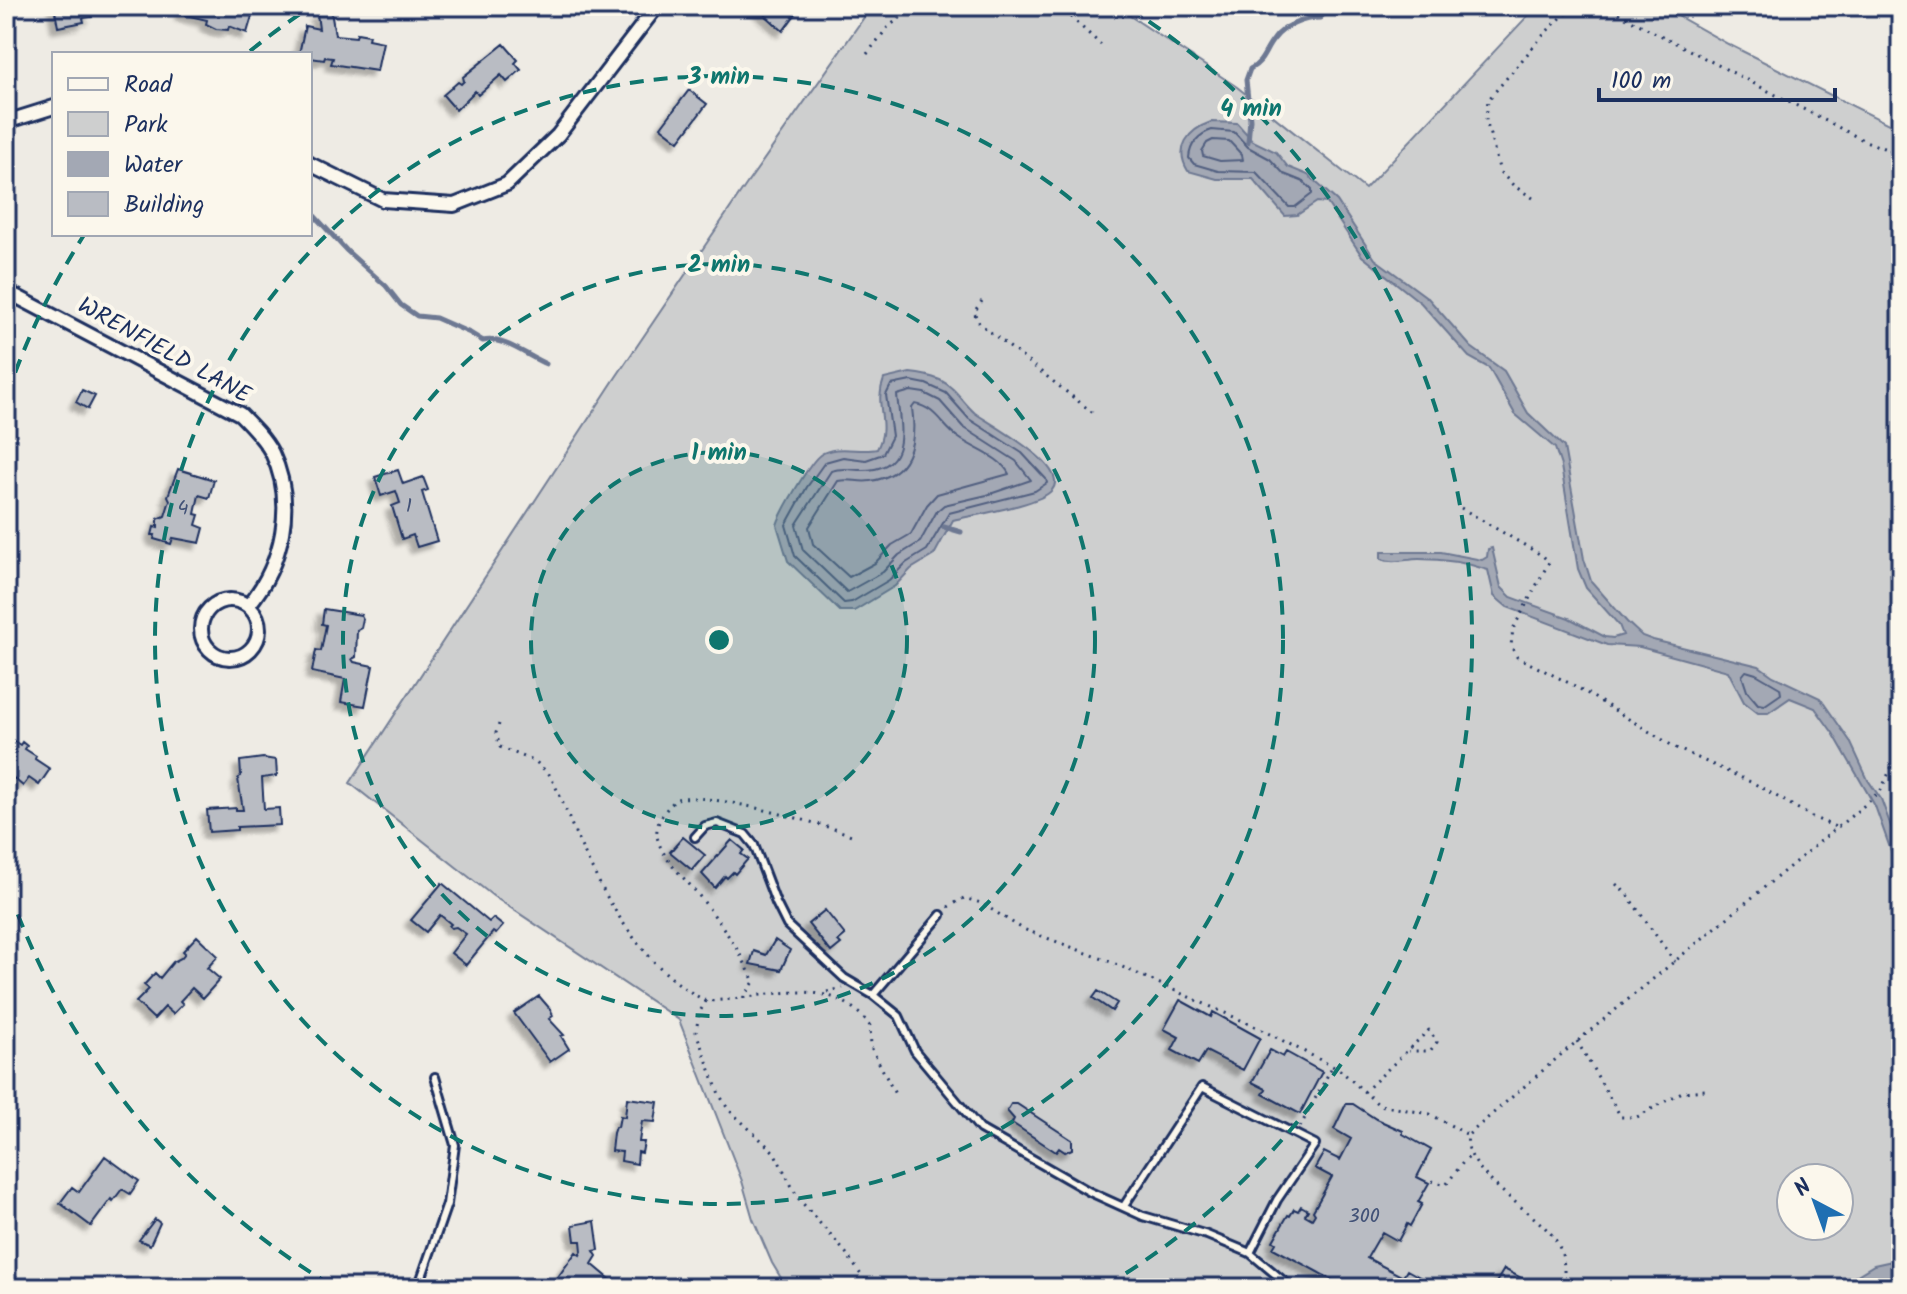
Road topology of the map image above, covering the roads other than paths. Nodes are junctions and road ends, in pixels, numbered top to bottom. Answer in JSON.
{"nodes":[{"id":1,"x":657,"y":6,"type":"edge"},
{"id":2,"x":52,"y":108,"type":"edge"},
{"id":3,"x":6,"y":122,"type":"edge"},
{"id":4,"x":312,"y":165,"type":"edge"},
{"id":5,"x":6,"y":291,"type":"edge"},
{"id":6,"x":248,"y":606,"type":"junction"},
{"id":7,"x":695,"y":837,"type":"dead end"},
{"id":8,"x":941,"y":915,"type":"road end"},
{"id":9,"x":873,"y":995,"type":"junction"},
{"id":10,"x":435,"y":1077,"type":"dead end"},
{"id":11,"x":1124,"y":1206,"type":"junction"},
{"id":12,"x":1250,"y":1253,"type":"junction"},
{"id":13,"x":418,"y":1288,"type":"edge"},
{"id":14,"x":1292,"y":1288,"type":"edge"}],
"edges":[{"from":1,"to":4,"type":"street"},
{"from":2,"to":3,"type":"street"},
{"from":5,"to":6,"type":"street","name":"WRENFIELD LANE"},
{"from":6,"to":6,"type":"street"},
{"from":7,"to":9,"type":"lane"},
{"from":8,"to":9,"type":"lane"},
{"from":9,"to":11,"type":"lane"},
{"from":10,"to":13,"type":"lane"},
{"from":11,"to":12,"type":"lane"},
{"from":11,"to":12,"type":"lane"},
{"from":12,"to":14,"type":"lane"}]}
